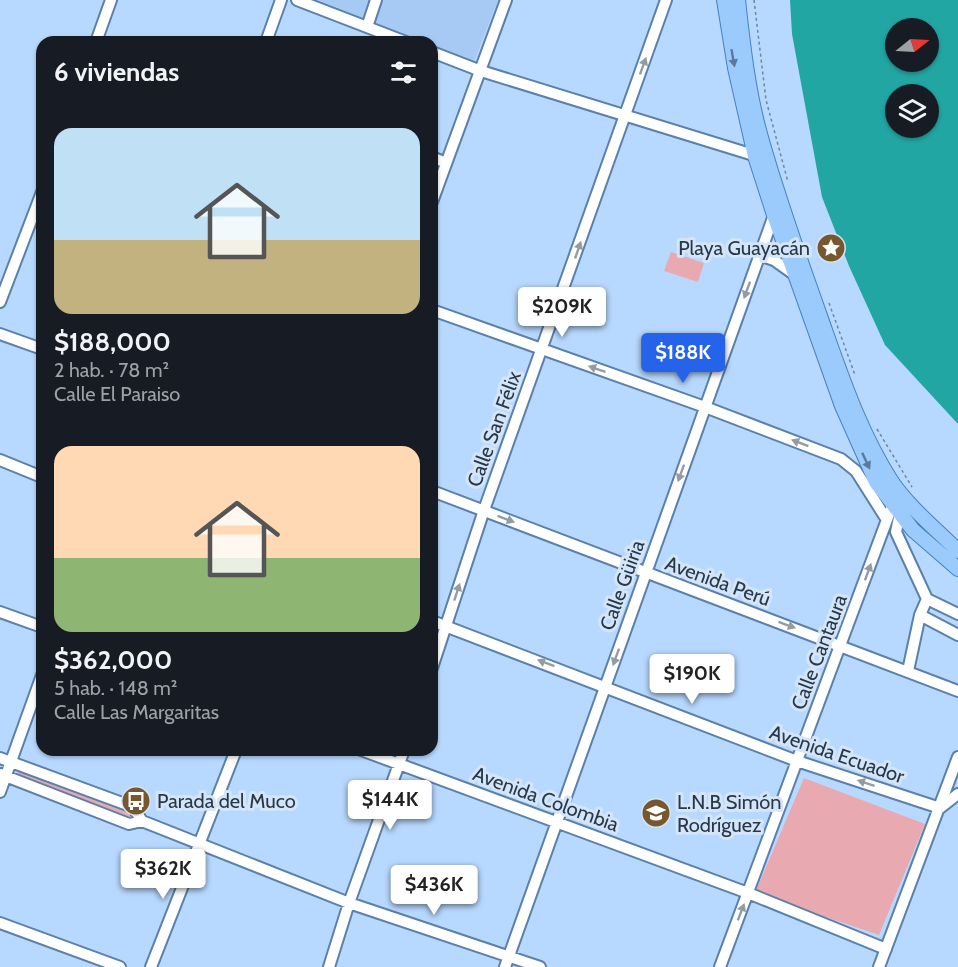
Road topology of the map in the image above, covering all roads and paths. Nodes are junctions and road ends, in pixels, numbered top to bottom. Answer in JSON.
{"nodes":[{"id":1,"x":111,"y":0,"type":"edge"},
{"id":2,"x":281,"y":0,"type":"edge"},
{"id":3,"x":297,"y":0,"type":"edge"},
{"id":4,"x":376,"y":0,"type":"edge"},
{"id":5,"x":506,"y":0,"type":"edge"},
{"id":6,"x":666,"y":0,"type":"edge"},
{"id":7,"x":724,"y":0,"type":"edge"},
{"id":8,"x":738,"y":0,"type":"edge"},
{"id":9,"x":754,"y":0,"type":"edge"},
{"id":10,"x":367,"y":27,"type":"junction"},
{"id":11,"x":98,"y":36,"type":"edge"},
{"id":12,"x":268,"y":36,"type":"edge"},
{"id":13,"x":390,"y":36,"type":"edge"},
{"id":14,"x":438,"y":54,"type":"edge"},
{"id":15,"x":481,"y":71,"type":"junction"},
{"id":16,"x":625,"y":117,"type":"junction"},
{"id":17,"x":761,"y":157,"type":"junction"},
{"id":18,"x":438,"y":160,"type":"edge"},
{"id":19,"x":446,"y":163,"type":"junction"},
{"id":20,"x":788,"y":184,"type":"dead end"},
{"id":21,"x":438,"y":185,"type":"edge"},
{"id":22,"x":36,"y":207,"type":"edge"},
{"id":23,"x":774,"y":215,"type":"junction"},
{"id":24,"x":759,"y":255,"type":"junction"},
{"id":25,"x":795,"y":275,"type":"junction"},
{"id":26,"x":2,"y":289,"type":"edge"},
{"id":27,"x":827,"y":297,"type":"dead end"},
{"id":28,"x":0,"y":302,"type":"edge"},
{"id":29,"x":438,"y":312,"type":"edge"},
{"id":30,"x":0,"y":334,"type":"edge"},
{"id":31,"x":36,"y":348,"type":"edge"},
{"id":32,"x":542,"y":350,"type":"junction"},
{"id":33,"x":855,"y":375,"type":"dead end"},
{"id":34,"x":705,"y":407,"type":"junction"},
{"id":35,"x":874,"y":423,"type":"dead end"},
{"id":36,"x":0,"y":460,"type":"edge"},
{"id":37,"x":36,"y":475,"type":"edge"},
{"id":38,"x":893,"y":483,"type":"junction"},
{"id":39,"x":914,"y":490,"type":"dead end"},
{"id":40,"x":438,"y":493,"type":"edge"},
{"id":41,"x":897,"y":509,"type":"junction"},
{"id":42,"x":484,"y":510,"type":"junction"},
{"id":43,"x":887,"y":520,"type":"junction"},
{"id":44,"x":958,"y":550,"type":"edge"},
{"id":45,"x":958,"y":569,"type":"edge"},
{"id":46,"x":645,"y":573,"type":"junction"},
{"id":47,"x":927,"y":599,"type":"junction"},
{"id":48,"x":0,"y":612,"type":"edge"},
{"id":49,"x":958,"y":614,"type":"edge"},
{"id":50,"x":920,"y":615,"type":"junction"},
{"id":51,"x":438,"y":623,"type":"edge"},
{"id":52,"x":36,"y":625,"type":"edge"},
{"id":53,"x":446,"y":625,"type":"junction"},
{"id":54,"x":958,"y":635,"type":"edge"},
{"id":55,"x":841,"y":645,"type":"junction"},
{"id":56,"x":438,"y":650,"type":"edge"},
{"id":57,"x":908,"y":671,"type":"junction"},
{"id":58,"x":605,"y":686,"type":"junction"},
{"id":59,"x":958,"y":691,"type":"edge"},
{"id":60,"x":36,"y":692,"type":"edge"},
{"id":61,"x":234,"y":756,"type":"edge"},
{"id":62,"x":377,"y":756,"type":"edge"},
{"id":63,"x":402,"y":756,"type":"edge"},
{"id":64,"x":958,"y":757,"type":"edge"},
{"id":65,"x":0,"y":758,"type":"edge"},
{"id":66,"x":797,"y":761,"type":"junction"},
{"id":67,"x":11,"y":762,"type":"junction"},
{"id":68,"x":399,"y":764,"type":"junction"},
{"id":69,"x":3,"y":776,"type":"edge"},
{"id":70,"x":0,"y":792,"type":"edge"},
{"id":71,"x":958,"y":794,"type":"edge"},
{"id":72,"x":940,"y":807,"type":"junction"},
{"id":73,"x":142,"y":821,"type":"junction"},
{"id":74,"x":556,"y":822,"type":"junction"},
{"id":75,"x":201,"y":844,"type":"junction"},
{"id":76,"x":748,"y":893,"type":"junction"},
{"id":77,"x":350,"y":903,"type":"junction"},
{"id":78,"x":0,"y":923,"type":"edge"},
{"id":79,"x":886,"y":949,"type":"junction"},
{"id":80,"x":509,"y":956,"type":"junction"},
{"id":81,"x":120,"y":967,"type":"edge"},
{"id":82,"x":151,"y":967,"type":"edge"},
{"id":83,"x":329,"y":967,"type":"edge"},
{"id":84,"x":505,"y":967,"type":"edge"},
{"id":85,"x":540,"y":967,"type":"edge"},
{"id":86,"x":720,"y":967,"type":"edge"},
{"id":87,"x":879,"y":967,"type":"edge"}],
"edges":[{"from":1,"to":11,"type":"street"},
{"from":2,"to":12,"type":"street"},
{"from":3,"to":10,"type":"street"},
{"from":4,"to":10,"type":"street"},
{"from":5,"to":15,"type":"street"},
{"from":16,"to":6,"type":"street","name":"Calle San Félix","one_way":true},
{"from":7,"to":17,"type":"main road","one_way":true},
{"from":8,"to":17,"type":"main road"},
{"from":9,"to":20,"type":"path"},
{"from":10,"to":13,"type":"street"},
{"from":14,"to":15,"type":"street"},
{"from":15,"to":16,"type":"street"},
{"from":15,"to":19,"type":"street"},
{"from":16,"to":17,"type":"street"},
{"from":32,"to":16,"type":"street","name":"Calle San Félix","one_way":true},
{"from":17,"to":23,"type":"main road"},
{"from":17,"to":38,"type":"main road"},
{"from":18,"to":19,"type":"street"},
{"from":19,"to":21,"type":"street"},
{"from":22,"to":26,"type":"street"},
{"from":23,"to":24,"type":"street","name":"Calle Güiria"},
{"from":23,"to":25,"type":"main road"},
{"from":24,"to":25,"type":"street"},
{"from":24,"to":34,"type":"street","name":"Calle Güiria","one_way":true},
{"from":25,"to":41,"type":"main road","one_way":true},
{"from":26,"to":28,"type":"street"},
{"from":27,"to":33,"type":"path"},
{"from":29,"to":32,"type":"street"},
{"from":30,"to":31,"type":"street"},
{"from":34,"to":32,"type":"street","one_way":true},
{"from":32,"to":42,"type":"street","name":"Calle San Félix"},
{"from":43,"to":34,"type":"street","one_way":true},
{"from":34,"to":46,"type":"street","name":"Calle Güiria","one_way":true},
{"from":35,"to":39,"type":"path"},
{"from":36,"to":37,"type":"street"},
{"from":38,"to":41,"type":"street","name":"Calle Cantaura"},
{"from":38,"to":44,"type":"main road"},
{"from":40,"to":42,"type":"street","name":"Avenida Perú"},
{"from":41,"to":43,"type":"street","name":"Calle Cantaura"},
{"from":41,"to":45,"type":"main road"},
{"from":41,"to":47,"type":"street"},
{"from":42,"to":46,"type":"street","name":"Avenida Perú","one_way":true},
{"from":53,"to":42,"type":"street","name":"Calle San Félix","one_way":true},
{"from":55,"to":43,"type":"street","name":"Calle Cantaura","one_way":true},
{"from":46,"to":55,"type":"street","name":"Avenida Perú","one_way":true},
{"from":46,"to":58,"type":"street","name":"Calle Güiria","one_way":true},
{"from":47,"to":49,"type":"street"},
{"from":47,"to":50,"type":"street"},
{"from":48,"to":52,"type":"street"},
{"from":50,"to":54,"type":"street"},
{"from":50,"to":57,"type":"street"},
{"from":51,"to":53,"type":"street","name":"Avenida Ecuador"},
{"from":53,"to":56,"type":"street","name":"Calle San Félix"},
{"from":58,"to":53,"type":"street","name":"Avenida Ecuador","one_way":true},
{"from":55,"to":57,"type":"street","name":"Avenida Perú"},
{"from":55,"to":66,"type":"street","name":"Calle Cantaura"},
{"from":57,"to":59,"type":"street","name":"Avenida Perú"},
{"from":58,"to":66,"type":"street","name":"Avenida Ecuador"},
{"from":58,"to":74,"type":"street","name":"Calle Güiria"},
{"from":60,"to":67,"type":"street"},
{"from":61,"to":75,"type":"street"},
{"from":62,"to":68,"type":"street","name":"Avenida Colombia"},
{"from":63,"to":68,"type":"street"},
{"from":64,"to":72,"type":"street"},
{"from":65,"to":67,"type":"street"},
{"from":72,"to":66,"type":"street","name":"Avenida Ecuador","one_way":true},
{"from":66,"to":76,"type":"street","name":"Calle Cantaura"},
{"from":67,"to":69,"type":"street"},
{"from":67,"to":73,"type":"street"},
{"from":68,"to":74,"type":"street","name":"Avenida Colombia"},
{"from":68,"to":77,"type":"street"},
{"from":69,"to":70,"type":"street"},
{"from":69,"to":73,"type":"street"},
{"from":71,"to":72,"type":"street"},
{"from":72,"to":79,"type":"street"},
{"from":73,"to":75,"type":"street"},
{"from":74,"to":76,"type":"street","name":"Avenida Colombia"},
{"from":74,"to":80,"type":"street","name":"Calle Güiria"},
{"from":75,"to":77,"type":"street"},
{"from":75,"to":82,"type":"street"},
{"from":76,"to":79,"type":"street","name":"Avenida Colombia"},
{"from":86,"to":76,"type":"street","name":"Calle Cantaura","one_way":true},
{"from":77,"to":80,"type":"street"},
{"from":77,"to":83,"type":"street"},
{"from":78,"to":81,"type":"street"},
{"from":79,"to":87,"type":"street"},
{"from":80,"to":84,"type":"street","name":"Calle Güiria"},
{"from":80,"to":85,"type":"street"}]}
